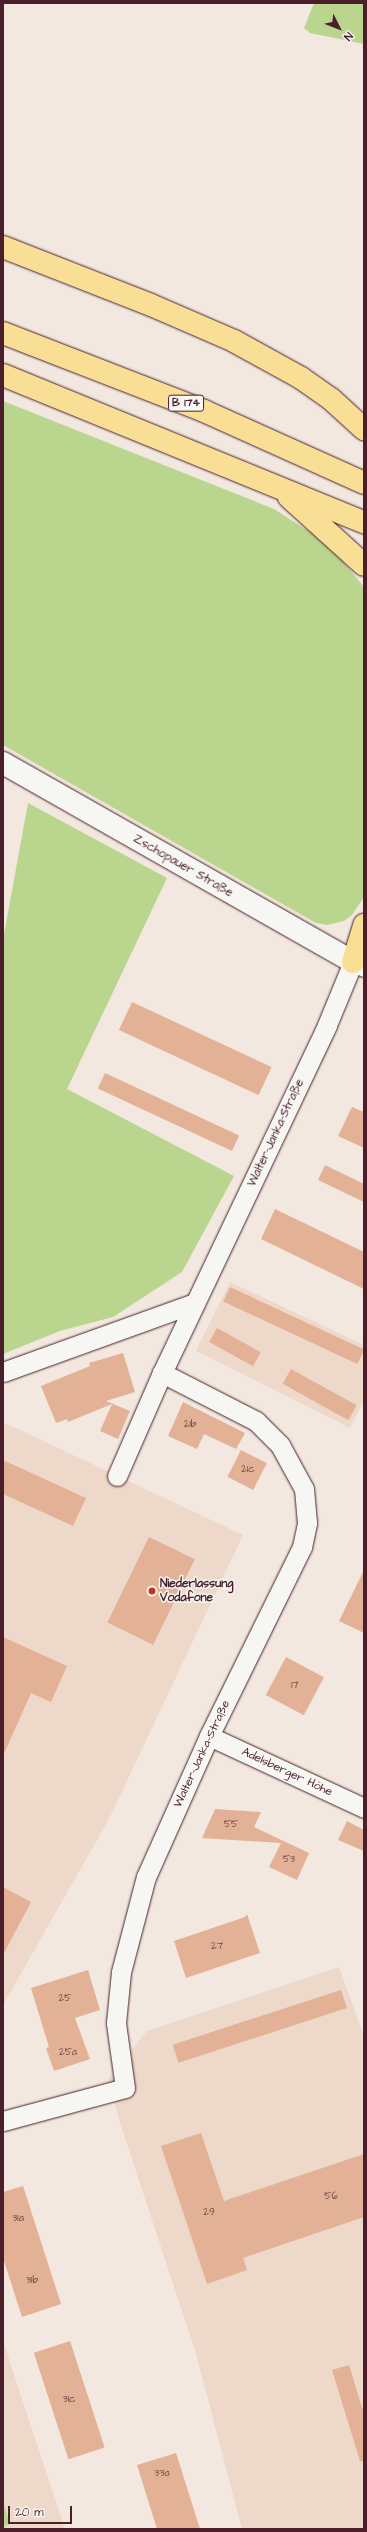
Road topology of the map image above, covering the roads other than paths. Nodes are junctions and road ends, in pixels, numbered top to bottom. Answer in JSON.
{"nodes":[{"id":1,"x":3,"y":247,"type":"edge"},
{"id":2,"x":3,"y":333,"type":"edge"},
{"id":3,"x":3,"y":375,"type":"edge"},
{"id":4,"x":364,"y":428,"type":"edge"},
{"id":5,"x":364,"y":483,"type":"edge"},
{"id":6,"x":279,"y":488,"type":"junction"},
{"id":7,"x":364,"y":522,"type":"edge"},
{"id":8,"x":364,"y":565,"type":"edge"},
{"id":9,"x":3,"y":763,"type":"edge"},
{"id":10,"x":364,"y":925,"type":"edge"},
{"id":11,"x":360,"y":961,"type":"edge"},
{"id":12,"x":195,"y":1303,"type":"junction"},
{"id":13,"x":3,"y":1372,"type":"edge"},
{"id":14,"x":162,"y":1373,"type":"junction"},
{"id":15,"x":116,"y":1476,"type":"dead end"},
{"id":16,"x":209,"y":1736,"type":"junction"},
{"id":17,"x":364,"y":1808,"type":"edge"},
{"id":18,"x":3,"y":2121,"type":"edge"}],
"edges":[{"from":1,"to":4,"type":"highway"},
{"from":2,"to":5,"type":"highway","number":"B 174"},
{"from":3,"to":6,"type":"highway"},
{"from":6,"to":7,"type":"highway"},
{"from":6,"to":8,"type":"highway"},
{"from":9,"to":11,"type":"street","name":"Zschopauer Straße"},
{"from":10,"to":11,"type":"highway"},
{"from":11,"to":12,"type":"street","name":"Walter-Janka-Straße"},
{"from":12,"to":13,"type":"street"},
{"from":12,"to":14,"type":"street","name":"Walter-Janka-Straße"},
{"from":14,"to":15,"type":"street","name":"Walter-Janka-Straße"},
{"from":14,"to":16,"type":"street","name":"Walter-Janka-Straße"},
{"from":16,"to":17,"type":"street","name":"Adelsberger Höhe"},
{"from":16,"to":18,"type":"street","name":"Walter-Janka-Straße"}]}
